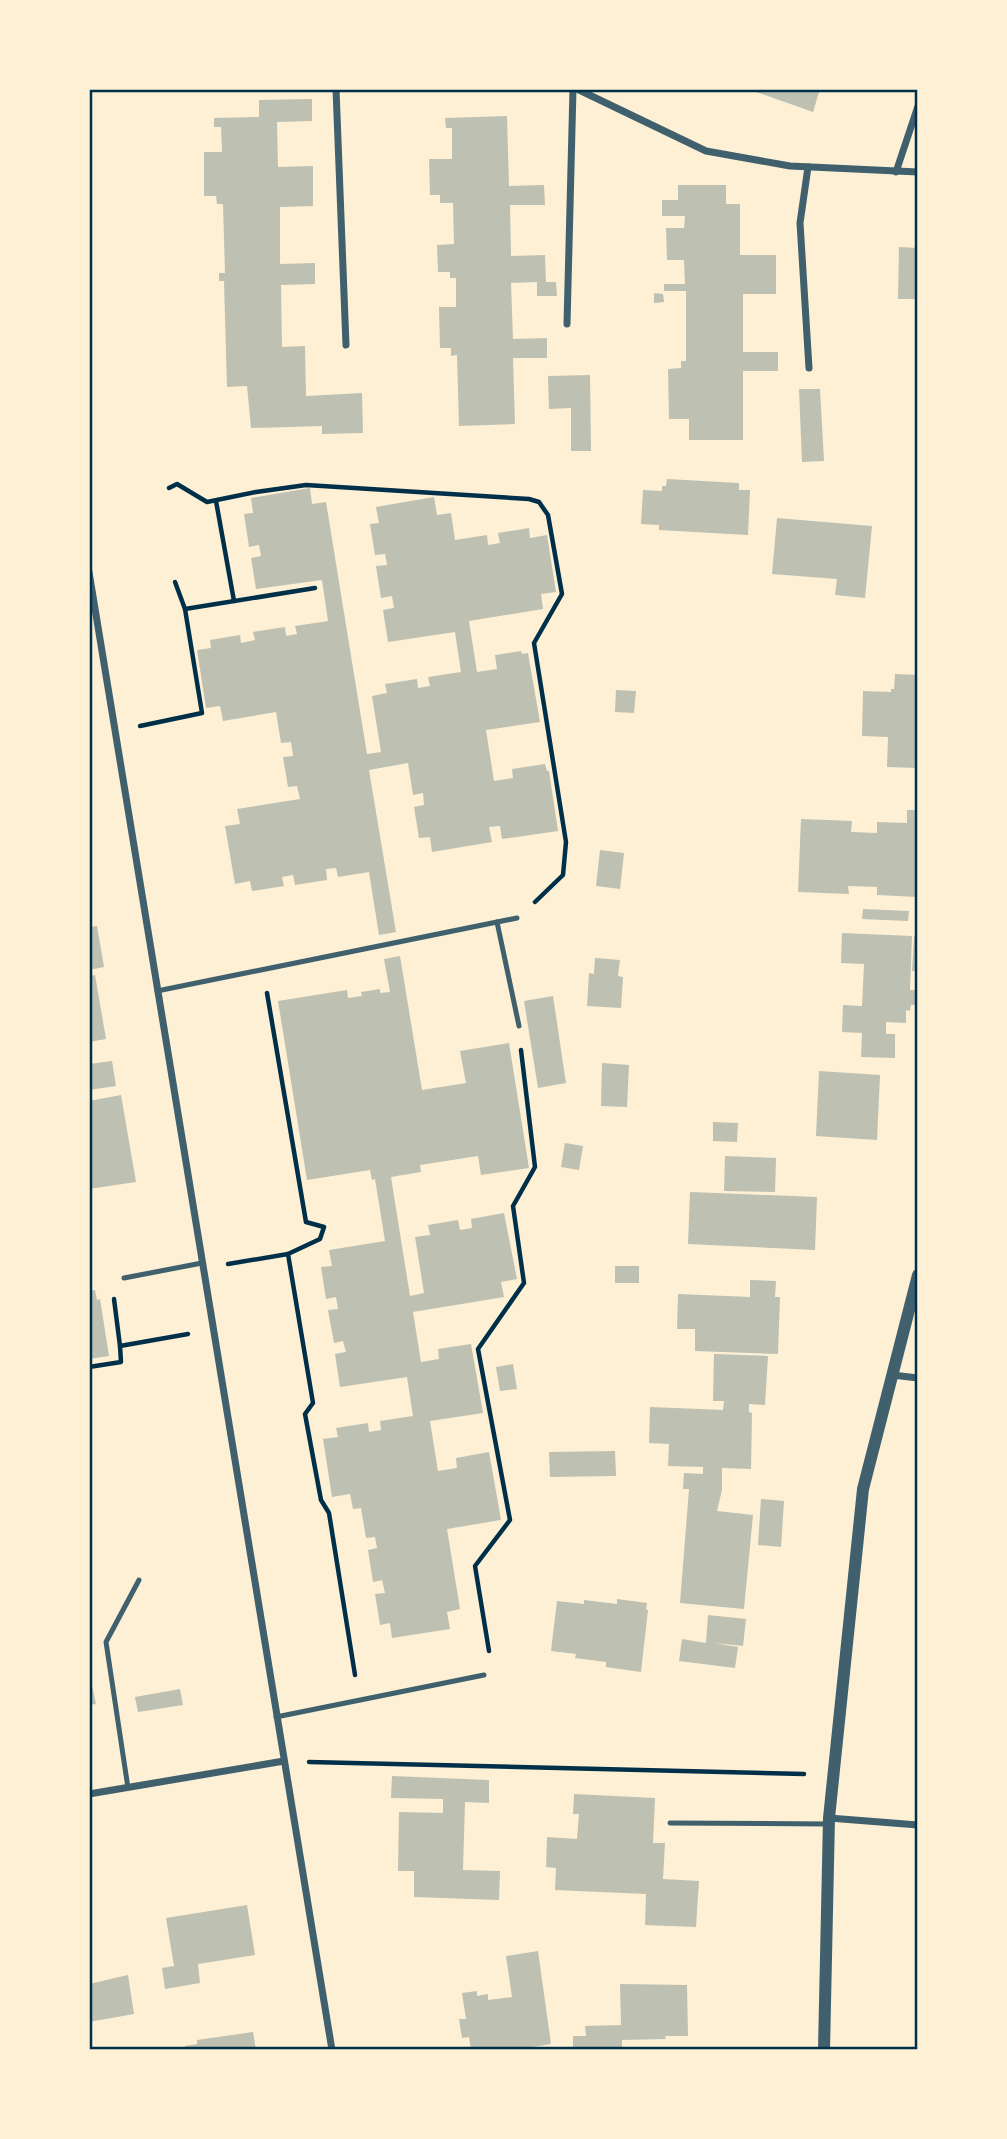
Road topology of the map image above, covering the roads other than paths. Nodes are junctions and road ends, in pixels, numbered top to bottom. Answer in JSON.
{"nodes":[{"id":1,"x":336,"y":89,"type":"edge"},
{"id":2,"x":575,"y":89,"type":"edge"},
{"id":3,"x":918,"y":106,"type":"edge"},
{"id":4,"x":808,"y":167,"type":"junction"},
{"id":5,"x":896,"y":172,"type":"junction"},
{"id":6,"x":918,"y":172,"type":"edge"},
{"id":7,"x":566,"y":324,"type":"dead end"},
{"id":8,"x":346,"y":345,"type":"dead end"},
{"id":9,"x":810,"y":368,"type":"dead end"},
{"id":10,"x":89,"y":572,"type":"edge"},
{"id":11,"x":517,"y":918,"type":"road end"},
{"id":12,"x":496,"y":922,"type":"junction"},
{"id":13,"x":158,"y":991,"type":"junction"},
{"id":14,"x":519,"y":1026,"type":"road end"},
{"id":15,"x":203,"y":1266,"type":"junction"},
{"id":16,"x":918,"y":1275,"type":"edge"},
{"id":17,"x":124,"y":1278,"type":"road end"},
{"id":18,"x":892,"y":1375,"type":"junction"},
{"id":19,"x":918,"y":1378,"type":"edge"},
{"id":20,"x":139,"y":1580,"type":"dead end"},
{"id":21,"x":484,"y":1675,"type":"road end"},
{"id":22,"x":276,"y":1717,"type":"junction"},
{"id":23,"x":284,"y":1761,"type":"junction"},
{"id":24,"x":128,"y":1788,"type":"junction"},
{"id":25,"x":89,"y":1794,"type":"edge"},
{"id":26,"x":829,"y":1821,"type":"junction"},
{"id":27,"x":670,"y":1823,"type":"dead end"},
{"id":28,"x":918,"y":1825,"type":"edge"},
{"id":29,"x":332,"y":2050,"type":"edge"},
{"id":30,"x":824,"y":2050,"type":"edge"}],
"edges":[{"from":1,"to":8,"type":"street"},
{"from":2,"to":4,"type":"street"},
{"from":2,"to":7,"type":"street"},
{"from":3,"to":5,"type":"street"},
{"from":4,"to":5,"type":"street"},
{"from":4,"to":9,"type":"street"},
{"from":5,"to":6,"type":"street"},
{"from":10,"to":13,"type":"street"},
{"from":11,"to":12,"type":"lane"},
{"from":12,"to":13,"type":"lane"},
{"from":12,"to":14,"type":"lane"},
{"from":13,"to":15,"type":"street"},
{"from":15,"to":17,"type":"lane"},
{"from":15,"to":22,"type":"street"},
{"from":16,"to":18,"type":"street"},
{"from":18,"to":19,"type":"street"},
{"from":18,"to":26,"type":"street"},
{"from":20,"to":24,"type":"lane"},
{"from":21,"to":22,"type":"lane"},
{"from":22,"to":23,"type":"street"},
{"from":23,"to":24,"type":"street"},
{"from":23,"to":29,"type":"street"},
{"from":24,"to":25,"type":"street"},
{"from":26,"to":27,"type":"lane"},
{"from":26,"to":28,"type":"street"},
{"from":26,"to":30,"type":"street"}]}
